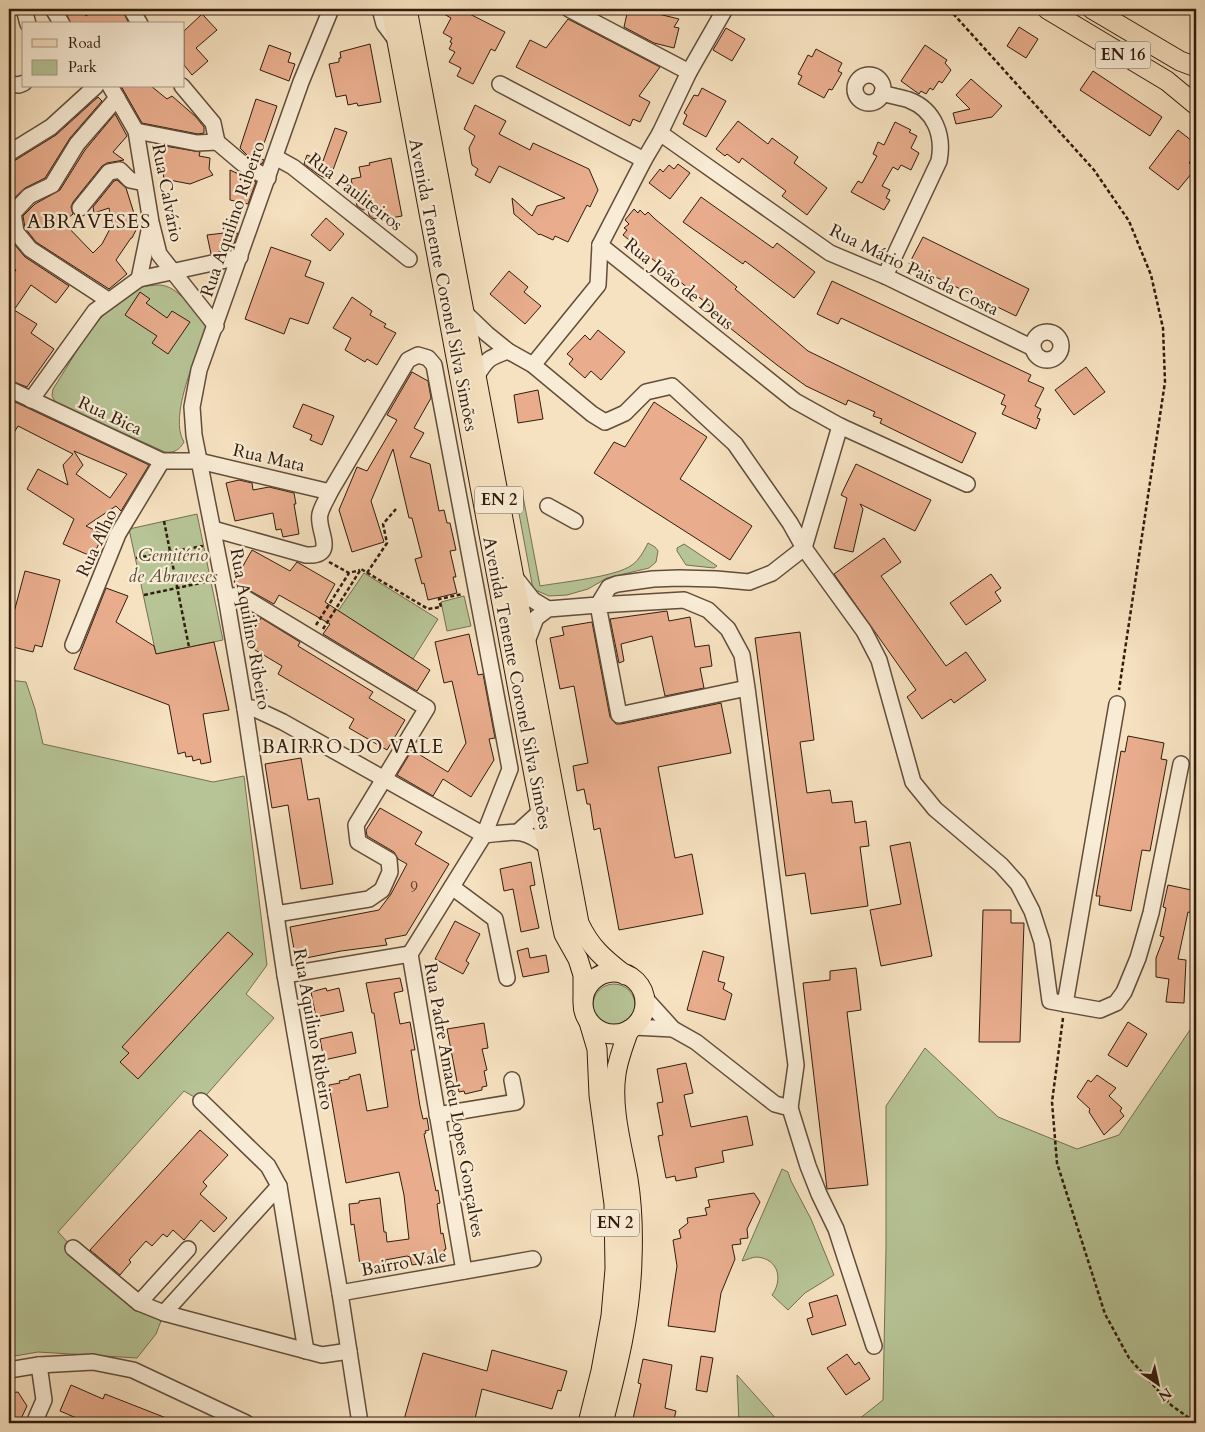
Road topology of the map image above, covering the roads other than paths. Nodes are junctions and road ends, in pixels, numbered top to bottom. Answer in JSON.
{"nodes":[{"id":1,"x":24,"y":9,"type":"edge"},
{"id":2,"x":131,"y":9,"type":"edge"},
{"id":3,"x":331,"y":9,"type":"edge"},
{"id":4,"x":380,"y":9,"type":"edge"},
{"id":5,"x":391,"y":9,"type":"edge"},
{"id":6,"x":407,"y":9,"type":"edge"},
{"id":7,"x":570,"y":9,"type":"edge"},
{"id":8,"x":725,"y":9,"type":"edge"},
{"id":9,"x":1047,"y":9,"type":"edge"},
{"id":10,"x":1093,"y":9,"type":"edge"},
{"id":11,"x":27,"y":22,"type":"edge"},
{"id":12,"x":139,"y":22,"type":"edge"},
{"id":13,"x":398,"y":43,"type":"junction"},
{"id":14,"x":1196,"y":67,"type":"edge"},
{"id":15,"x":689,"y":72,"type":"junction"},
{"id":16,"x":9,"y":84,"type":"edge"},
{"id":17,"x":22,"y":84,"type":"edge"},
{"id":18,"x":500,"y":84,"type":"dead end"},
{"id":19,"x":94,"y":88,"type":"edge"},
{"id":20,"x":184,"y":88,"type":"edge"},
{"id":21,"x":113,"y":92,"type":"edge"},
{"id":22,"x":882,"y":93,"type":"dead end"},
{"id":23,"x":1196,"y":105,"type":"edge"},
{"id":24,"x":136,"y":131,"type":"junction"},
{"id":25,"x":660,"y":133,"type":"junction"},
{"id":26,"x":218,"y":142,"type":"junction"},
{"id":27,"x":9,"y":154,"type":"edge"},
{"id":28,"x":276,"y":157,"type":"junction"},
{"id":29,"x":644,"y":160,"type":"junction"},
{"id":30,"x":268,"y":178,"type":"junction"},
{"id":31,"x":144,"y":183,"type":"junction"},
{"id":32,"x":80,"y":208,"type":"dead end"},
{"id":33,"x":11,"y":211,"type":"edge"},
{"id":34,"x":151,"y":222,"type":"junction"},
{"id":35,"x":600,"y":245,"type":"junction"},
{"id":36,"x":240,"y":257,"type":"junction"},
{"id":37,"x":409,"y":259,"type":"dead end"},
{"id":38,"x":172,"y":272,"type":"junction"},
{"id":39,"x":885,"y":276,"type":"junction"},
{"id":40,"x":139,"y":279,"type":"junction"},
{"id":41,"x":108,"y":300,"type":"junction"},
{"id":42,"x":464,"y":312,"type":"junction"},
{"id":43,"x":216,"y":326,"type":"junction"},
{"id":44,"x":1032,"y":348,"type":"dead end"},
{"id":45,"x":508,"y":351,"type":"junction"},
{"id":46,"x":533,"y":365,"type":"junction"},
{"id":47,"x":476,"y":377,"type":"junction"},
{"id":48,"x":9,"y":390,"type":"edge"},
{"id":49,"x":31,"y":400,"type":"junction"},
{"id":50,"x":840,"y":426,"type":"junction"},
{"id":51,"x":162,"y":461,"type":"junction"},
{"id":52,"x":200,"y":462,"type":"junction"},
{"id":53,"x":967,"y":484,"type":"dead end"},
{"id":54,"x":330,"y":492,"type":"junction"},
{"id":55,"x":548,"y":506,"type":"dead end"},
{"id":56,"x":575,"y":522,"type":"dead end"},
{"id":57,"x":213,"y":529,"type":"junction"},
{"id":58,"x":804,"y":548,"type":"junction"},
{"id":59,"x":513,"y":574,"type":"junction"},
{"id":60,"x":226,"y":597,"type":"junction"},
{"id":61,"x":598,"y":605,"type":"junction"},
{"id":62,"x":548,"y":609,"type":"junction"},
{"id":63,"x":526,"y":644,"type":"junction"},
{"id":64,"x":73,"y":645,"type":"dead end"},
{"id":65,"x":747,"y":688,"type":"junction"},
{"id":66,"x":1117,"y":704,"type":"road end"},
{"id":67,"x":246,"y":709,"type":"junction"},
{"id":68,"x":1181,"y":764,"type":"dead end"},
{"id":69,"x":383,"y":779,"type":"junction"},
{"id":70,"x":541,"y":811,"type":"junction"},
{"id":71,"x":520,"y":832,"type":"junction"},
{"id":72,"x":484,"y":835,"type":"junction"},
{"id":73,"x":547,"y":846,"type":"junction"},
{"id":74,"x":452,"y":887,"type":"junction"},
{"id":75,"x":276,"y":914,"type":"junction"},
{"id":76,"x":410,"y":954,"type":"junction"},
{"id":77,"x":625,"y":974,"type":"junction"},
{"id":78,"x":284,"y":975,"type":"junction"},
{"id":79,"x":507,"y":978,"type":"dead end"},
{"id":80,"x":644,"y":997,"type":"junction"},
{"id":81,"x":583,"y":1000,"type":"junction"},
{"id":82,"x":1065,"y":1004,"type":"junction"},
{"id":83,"x":589,"y":1022,"type":"junction"},
{"id":84,"x":632,"y":1028,"type":"junction"},
{"id":85,"x":673,"y":1029,"type":"junction"},
{"id":86,"x":512,"y":1080,"type":"dead end"},
{"id":87,"x":202,"y":1101,"type":"dead end"},
{"id":88,"x":790,"y":1108,"type":"junction"},
{"id":89,"x":437,"y":1115,"type":"junction"},
{"id":90,"x":279,"y":1186,"type":"junction"},
{"id":91,"x":72,"y":1248,"type":"dead end"},
{"id":92,"x":188,"y":1249,"type":"dead end"},
{"id":93,"x":533,"y":1259,"type":"dead end"},
{"id":94,"x":464,"y":1271,"type":"junction"},
{"id":95,"x":340,"y":1293,"type":"junction"},
{"id":96,"x":139,"y":1303,"type":"junction"},
{"id":97,"x":164,"y":1314,"type":"junction"},
{"id":98,"x":874,"y":1346,"type":"dead end"},
{"id":99,"x":306,"y":1350,"type":"junction"},
{"id":100,"x":349,"y":1351,"type":"junction"},
{"id":101,"x":39,"y":1365,"type":"junction"},
{"id":102,"x":9,"y":1370,"type":"edge"},
{"id":103,"x":358,"y":1421,"type":"edge"},
{"id":104,"x":34,"y":1423,"type":"edge"},
{"id":105,"x":246,"y":1423,"type":"edge"},
{"id":106,"x":588,"y":1423,"type":"edge"},
{"id":107,"x":603,"y":1423,"type":"edge"}],
"edges":[{"from":1,"to":11,"type":"street"},
{"from":2,"to":12,"type":"street"},
{"from":3,"to":28,"type":"street","name":"Rua Aquilino Ribeiro"},
{"from":4,"to":13,"type":"street"},
{"from":5,"to":13,"type":"main road","name":"Avenida Tenente Coronel Silva Simões","number":"EN 2"},
{"from":6,"to":42,"type":"main road","number":"EN 2"},
{"from":7,"to":15,"type":"street"},
{"from":8,"to":15,"type":"street","name":"Rua João de Deus"},
{"from":9,"to":23,"type":"main road","number":"EN 16"},
{"from":10,"to":14,"type":"main road","number":"EN 16"},
{"from":13,"to":70,"type":"main road","name":"Avenida Tenente Coronel Silva Simões","number":"EN 2"},
{"from":15,"to":25,"type":"street","name":"Rua João de Deus"},
{"from":16,"to":17,"type":"street"},
{"from":18,"to":29,"type":"street"},
{"from":19,"to":27,"type":"street"},
{"from":20,"to":26,"type":"street"},
{"from":21,"to":24,"type":"street","name":"Rua Calvário"},
{"from":21,"to":33,"type":"street"},
{"from":22,"to":39,"type":"street"},
{"from":24,"to":26,"type":"street"},
{"from":24,"to":31,"type":"street","name":"Rua Calvário"},
{"from":25,"to":29,"type":"street","name":"Rua João de Deus"},
{"from":25,"to":39,"type":"street","name":"Rua Mário Pais da Costa"},
{"from":26,"to":30,"type":"street"},
{"from":28,"to":30,"type":"street","name":"Rua Aquilino Ribeiro"},
{"from":28,"to":37,"type":"street","name":"Rua Pauliteiros"},
{"from":29,"to":35,"type":"street","name":"Rua João de Deus"},
{"from":30,"to":36,"type":"street","name":"Rua Aquilino Ribeiro"},
{"from":31,"to":32,"type":"street"},
{"from":31,"to":34,"type":"street","name":"Rua Calvário"},
{"from":33,"to":41,"type":"street"},
{"from":34,"to":38,"type":"street","name":"Rua Calvário"},
{"from":34,"to":40,"type":"street"},
{"from":35,"to":46,"type":"street"},
{"from":35,"to":50,"type":"street","name":"Rua João de Deus"},
{"from":36,"to":38,"type":"street"},
{"from":36,"to":43,"type":"street","name":"Rua Aquilino Ribeiro"},
{"from":38,"to":40,"type":"street"},
{"from":38,"to":43,"type":"street","name":"Rua Calvário"},
{"from":39,"to":44,"type":"street","name":"Rua Mário Pais da Costa"},
{"from":40,"to":41,"type":"street"},
{"from":41,"to":49,"type":"street"},
{"from":42,"to":45,"type":"street"},
{"from":42,"to":47,"type":"main road","number":"EN 2"},
{"from":43,"to":52,"type":"street","name":"Rua Aquilino Ribeiro"},
{"from":45,"to":46,"type":"street"},
{"from":45,"to":47,"type":"street"},
{"from":46,"to":58,"type":"street"},
{"from":47,"to":59,"type":"main road","number":"EN 2"},
{"from":48,"to":49,"type":"street","name":"Rua Bica"},
{"from":49,"to":51,"type":"street","name":"Rua Bica"},
{"from":50,"to":53,"type":"street","name":"Rua João de Deus"},
{"from":50,"to":58,"type":"street"},
{"from":51,"to":52,"type":"street","name":"Rua Bica"},
{"from":51,"to":64,"type":"street","name":"Rua Alho"},
{"from":52,"to":54,"type":"street","name":"Rua Mata"},
{"from":52,"to":57,"type":"street","name":"Rua Aquilino Ribeiro"},
{"from":54,"to":57,"type":"street"},
{"from":54,"to":72,"type":"street","name":"Rua Padre Amadeu Lopes Gonçalves"},
{"from":55,"to":56,"type":"street"},
{"from":57,"to":60,"type":"street","name":"Rua Aquilino Ribeiro"},
{"from":58,"to":61,"type":"street"},
{"from":58,"to":82,"type":"street"},
{"from":59,"to":62,"type":"street"},
{"from":59,"to":63,"type":"main road","number":"EN 2"},
{"from":60,"to":67,"type":"street","name":"Rua Aquilino Ribeiro"},
{"from":60,"to":69,"type":"street"},
{"from":61,"to":62,"type":"street"},
{"from":61,"to":65,"type":"street"},
{"from":61,"to":65,"type":"street"},
{"from":62,"to":63,"type":"street"},
{"from":63,"to":77,"type":"main road","number":"EN 2"},
{"from":65,"to":88,"type":"street"},
{"from":66,"to":82,"type":"street"},
{"from":67,"to":69,"type":"street"},
{"from":67,"to":75,"type":"street","name":"Rua Aquilino Ribeiro"},
{"from":68,"to":82,"type":"street"},
{"from":69,"to":72,"type":"street"},
{"from":69,"to":75,"type":"street"},
{"from":70,"to":71,"type":"street"},
{"from":70,"to":73,"type":"main road","name":"Avenida Tenente Coronel Silva Simões","number":"EN 2"},
{"from":71,"to":72,"type":"street"},
{"from":71,"to":73,"type":"street"},
{"from":72,"to":74,"type":"street","name":"Rua Padre Amadeu Lopes Gonçalves"},
{"from":73,"to":81,"type":"main road","name":"Avenida Tenente Coronel Silva Simões","number":"EN 2"},
{"from":74,"to":76,"type":"street","name":"Rua Padre Amadeu Lopes Gonçalves"},
{"from":74,"to":79,"type":"street"},
{"from":75,"to":78,"type":"street","name":"Rua Aquilino Ribeiro"},
{"from":76,"to":78,"type":"street"},
{"from":76,"to":89,"type":"street","name":"Rua Padre Amadeu Lopes Gonçalves"},
{"from":77,"to":80,"type":"main road","number":"EN 2"},
{"from":77,"to":81,"type":"main road"},
{"from":78,"to":95,"type":"street","name":"Rua Aquilino Ribeiro"},
{"from":80,"to":84,"type":"main road","number":"EN 2"},
{"from":80,"to":85,"type":"street"},
{"from":81,"to":83,"type":"main road","number":"EN 2"},
{"from":83,"to":84,"type":"main road"},
{"from":83,"to":106,"type":"main road","number":"EN 2"},
{"from":84,"to":85,"type":"street"},
{"from":84,"to":107,"type":"main road","number":"EN 2"},
{"from":85,"to":88,"type":"street"},
{"from":86,"to":89,"type":"street"},
{"from":87,"to":90,"type":"street"},
{"from":88,"to":98,"type":"street"},
{"from":89,"to":94,"type":"street","name":"Rua Padre Amadeu Lopes Gonçalves"},
{"from":90,"to":97,"type":"street"},
{"from":90,"to":99,"type":"street"},
{"from":91,"to":96,"type":"street"},
{"from":92,"to":96,"type":"street"},
{"from":93,"to":94,"type":"street","name":"Bairro Vale"},
{"from":94,"to":95,"type":"street","name":"Bairro Vale"},
{"from":95,"to":100,"type":"street","name":"Rua Aquilino Ribeiro"},
{"from":96,"to":97,"type":"street"},
{"from":97,"to":99,"type":"street"},
{"from":99,"to":100,"type":"street"},
{"from":100,"to":103,"type":"street","name":"Rua Aquilino Ribeiro"},
{"from":101,"to":102,"type":"street"},
{"from":101,"to":104,"type":"street"},
{"from":101,"to":105,"type":"street"}]}
